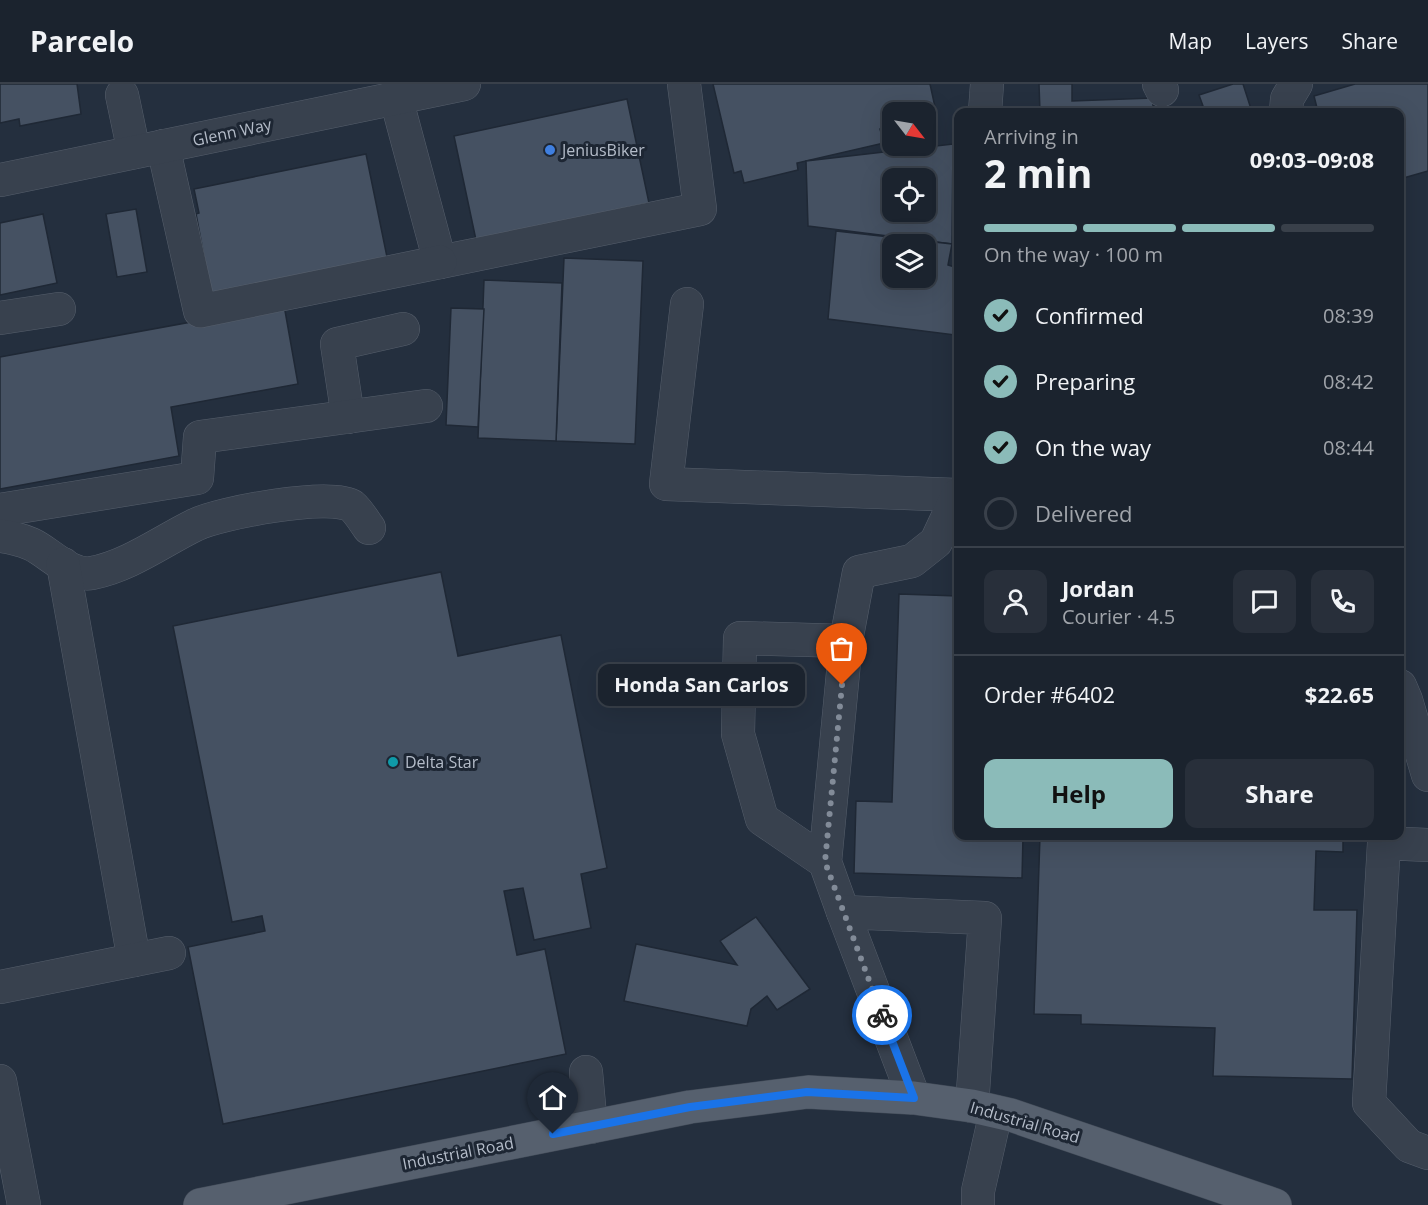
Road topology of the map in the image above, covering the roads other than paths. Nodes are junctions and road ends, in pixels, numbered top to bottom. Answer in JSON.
{"nodes":[{"id":1,"x":464,"y":84,"type":"edge"},
{"id":2,"x":684,"y":84,"type":"edge"},
{"id":3,"x":987,"y":84,"type":"edge"},
{"id":4,"x":1296,"y":84,"type":"edge"},
{"id":5,"x":122,"y":95,"type":"dead end"},
{"id":6,"x":396,"y":98,"type":"junction"},
{"id":7,"x":985,"y":108,"type":"edge"},
{"id":8,"x":1286,"y":108,"type":"edge"},
{"id":9,"x":149,"y":149,"type":"junction"},
{"id":10,"x":0,"y":180,"type":"edge"},
{"id":11,"x":440,"y":262,"type":"junction"},
{"id":12,"x":687,"y":303,"type":"dead end"},
{"id":13,"x":59,"y":309,"type":"dead end"},
{"id":14,"x":0,"y":318,"type":"edge"},
{"id":15,"x":403,"y":329,"type":"dead end"},
{"id":16,"x":426,"y":406,"type":"dead end"},
{"id":17,"x":348,"y":417,"type":"junction"},
{"id":18,"x":954,"y":495,"type":"edge"},
{"id":19,"x":954,"y":504,"type":"edge"},
{"id":20,"x":0,"y":510,"type":"edge"},
{"id":21,"x":369,"y":528,"type":"dead end"},
{"id":22,"x":0,"y":536,"type":"edge"},
{"id":23,"x":63,"y":564,"type":"junction"},
{"id":24,"x":846,"y":641,"type":"junction"},
{"id":25,"x":1404,"y":695,"type":"edge"},
{"id":26,"x":1428,"y":775,"type":"edge"},
{"id":27,"x":1428,"y":845,"type":"edge"},
{"id":28,"x":825,"y":862,"type":"junction"},
{"id":29,"x":843,"y":912,"type":"junction"},
{"id":30,"x":169,"y":953,"type":"dead end"},
{"id":31,"x":134,"y":960,"type":"junction"},
{"id":32,"x":0,"y":987,"type":"edge"},
{"id":33,"x":586,"y":1071,"type":"dead end"},
{"id":34,"x":0,"y":1081,"type":"edge"},
{"id":35,"x":914,"y":1098,"type":"junction"},
{"id":36,"x":984,"y":1109,"type":"junction"},
{"id":37,"x":591,"y":1126,"type":"junction"},
{"id":38,"x":1419,"y":1149,"type":"edge"},
{"id":39,"x":254,"y":1200,"type":"edge"},
{"id":40,"x":24,"y":1205,"type":"edge"},
{"id":41,"x":200,"y":1205,"type":"edge"},
{"id":42,"x":978,"y":1205,"type":"edge"},
{"id":43,"x":1275,"y":1205,"type":"edge"}],
"edges":[{"from":1,"to":6,"type":"street","name":"Glenn Way"},
{"from":2,"to":11,"type":"street"},
{"from":3,"to":7,"type":"street"},
{"from":4,"to":8,"type":"street"},
{"from":5,"to":9,"type":"street"},
{"from":6,"to":9,"type":"street","name":"Glenn Way"},
{"from":6,"to":11,"type":"street"},
{"from":9,"to":10,"type":"street","name":"Glenn Way"},
{"from":9,"to":11,"type":"street"},
{"from":12,"to":18,"type":"street"},
{"from":13,"to":14,"type":"street"},
{"from":15,"to":17,"type":"street"},
{"from":16,"to":17,"type":"street"},
{"from":17,"to":20,"type":"street"},
{"from":19,"to":24,"type":"street"},
{"from":21,"to":23,"type":"street"},
{"from":22,"to":23,"type":"street"},
{"from":23,"to":31,"type":"street"},
{"from":24,"to":28,"type":"street"},
{"from":24,"to":28,"type":"street"},
{"from":25,"to":26,"type":"street"},
{"from":27,"to":38,"type":"street"},
{"from":28,"to":29,"type":"street"},
{"from":29,"to":35,"type":"street"},
{"from":29,"to":36,"type":"street"},
{"from":30,"to":31,"type":"street"},
{"from":31,"to":32,"type":"street"},
{"from":33,"to":37,"type":"street"},
{"from":34,"to":40,"type":"street"},
{"from":35,"to":36,"type":"main road","name":"Industrial Road"},
{"from":35,"to":37,"type":"main road","name":"Industrial Road"},
{"from":36,"to":42,"type":"street"},
{"from":36,"to":43,"type":"main road","name":"Industrial Road"},
{"from":37,"to":39,"type":"main road","name":"Industrial Road"},
{"from":39,"to":41,"type":"main road","name":"Industrial Road"}]}
